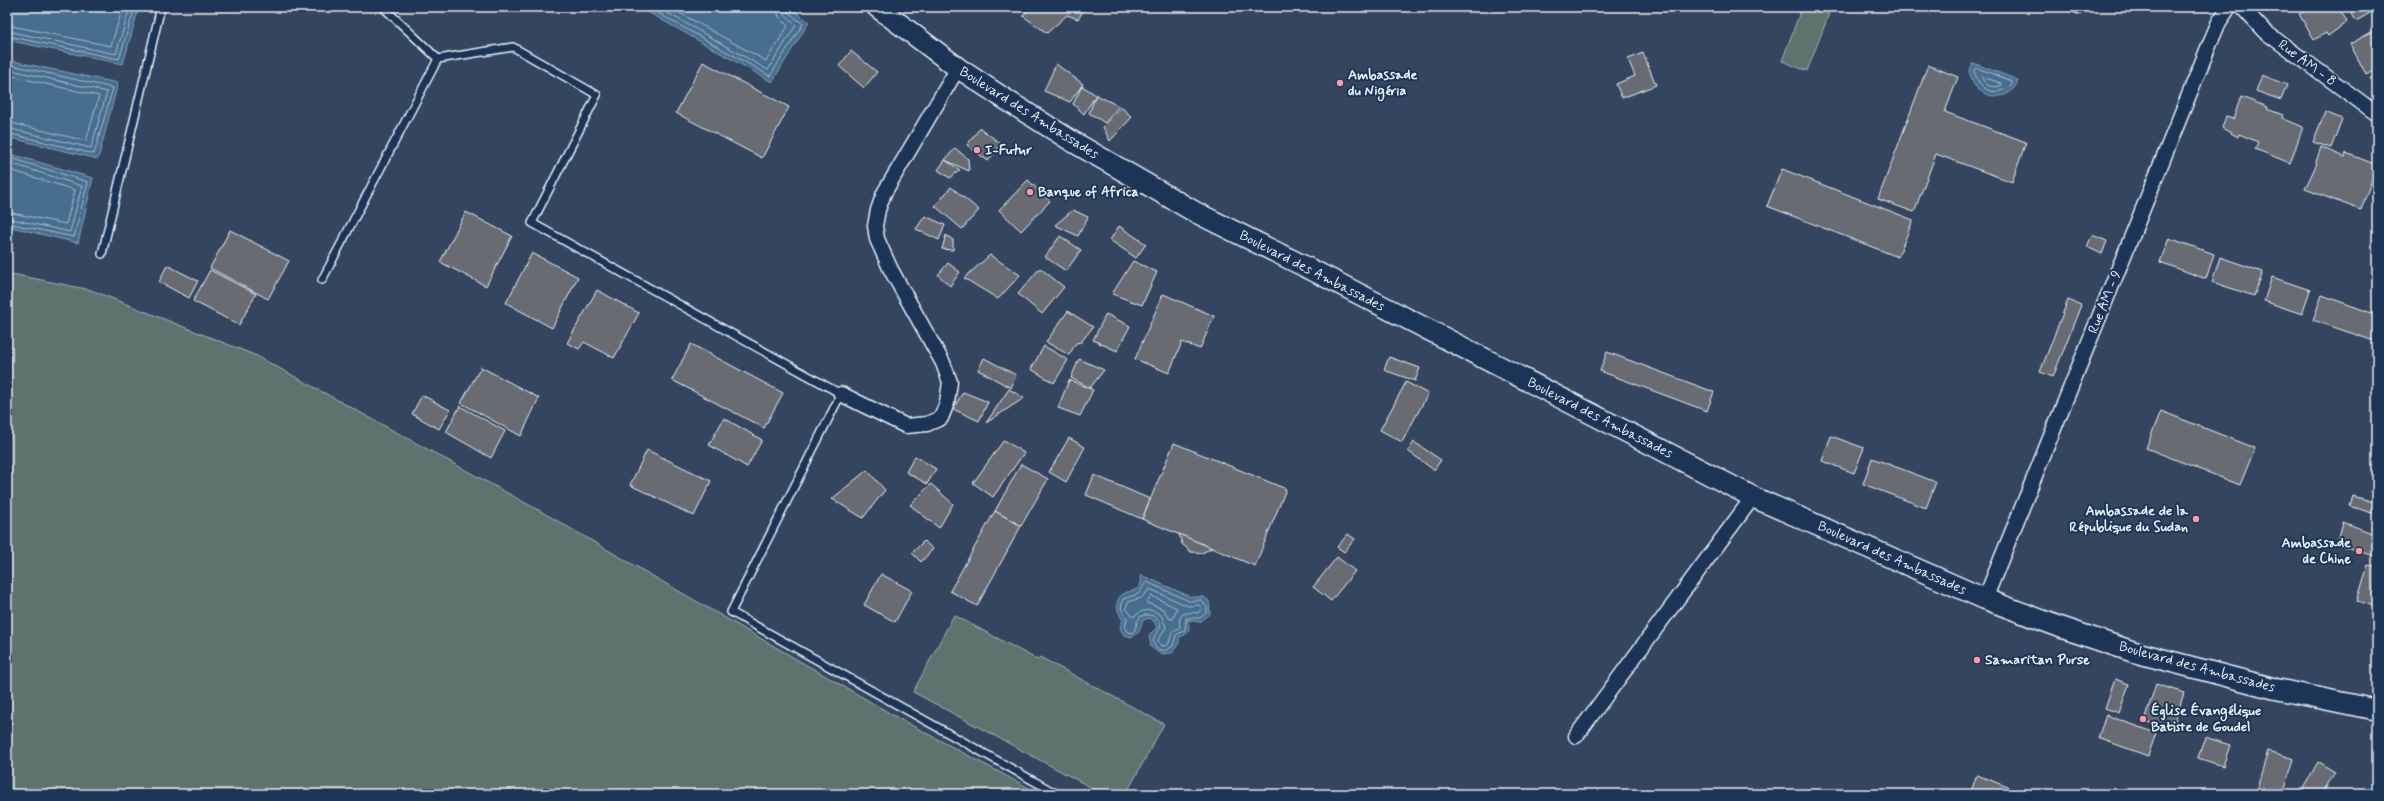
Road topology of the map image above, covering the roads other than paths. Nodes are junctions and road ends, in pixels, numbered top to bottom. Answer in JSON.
{"nodes":[{"id":1,"x":161,"y":7,"type":"edge"},
{"id":2,"x":383,"y":7,"type":"edge"},
{"id":3,"x":877,"y":7,"type":"edge"},
{"id":4,"x":2229,"y":7,"type":"edge"},
{"id":5,"x":2242,"y":7,"type":"edge"},
{"id":6,"x":438,"y":59,"type":"junction"},
{"id":7,"x":958,"y":68,"type":"junction"},
{"id":8,"x":2377,"y":114,"type":"edge"},
{"id":9,"x":102,"y":254,"type":"dead end"},
{"id":10,"x":322,"y":280,"type":"dead end"},
{"id":11,"x":841,"y":394,"type":"junction"},
{"id":12,"x":1753,"y":497,"type":"junction"},
{"id":13,"x":1985,"y":599,"type":"junction"},
{"id":14,"x":2377,"y":710,"type":"edge"},
{"id":15,"x":1576,"y":736,"type":"dead end"},
{"id":16,"x":1057,"y":794,"type":"edge"}],
"edges":[{"from":1,"to":9,"type":"lane"},
{"from":2,"to":6,"type":"lane"},
{"from":3,"to":7,"type":"main road","name":"Boulevard des Ambassades"},
{"from":4,"to":13,"type":"street","name":"Rue AM - 9"},
{"from":5,"to":8,"type":"street","name":"Rue AM - 8"},
{"from":6,"to":10,"type":"lane"},
{"from":6,"to":11,"type":"lane"},
{"from":7,"to":11,"type":"street"},
{"from":7,"to":12,"type":"main road","name":"Boulevard des Ambassades"},
{"from":11,"to":16,"type":"lane"},
{"from":12,"to":13,"type":"main road","name":"Boulevard des Ambassades"},
{"from":12,"to":15,"type":"street"},
{"from":13,"to":14,"type":"main road","name":"Boulevard des Ambassades"}]}
